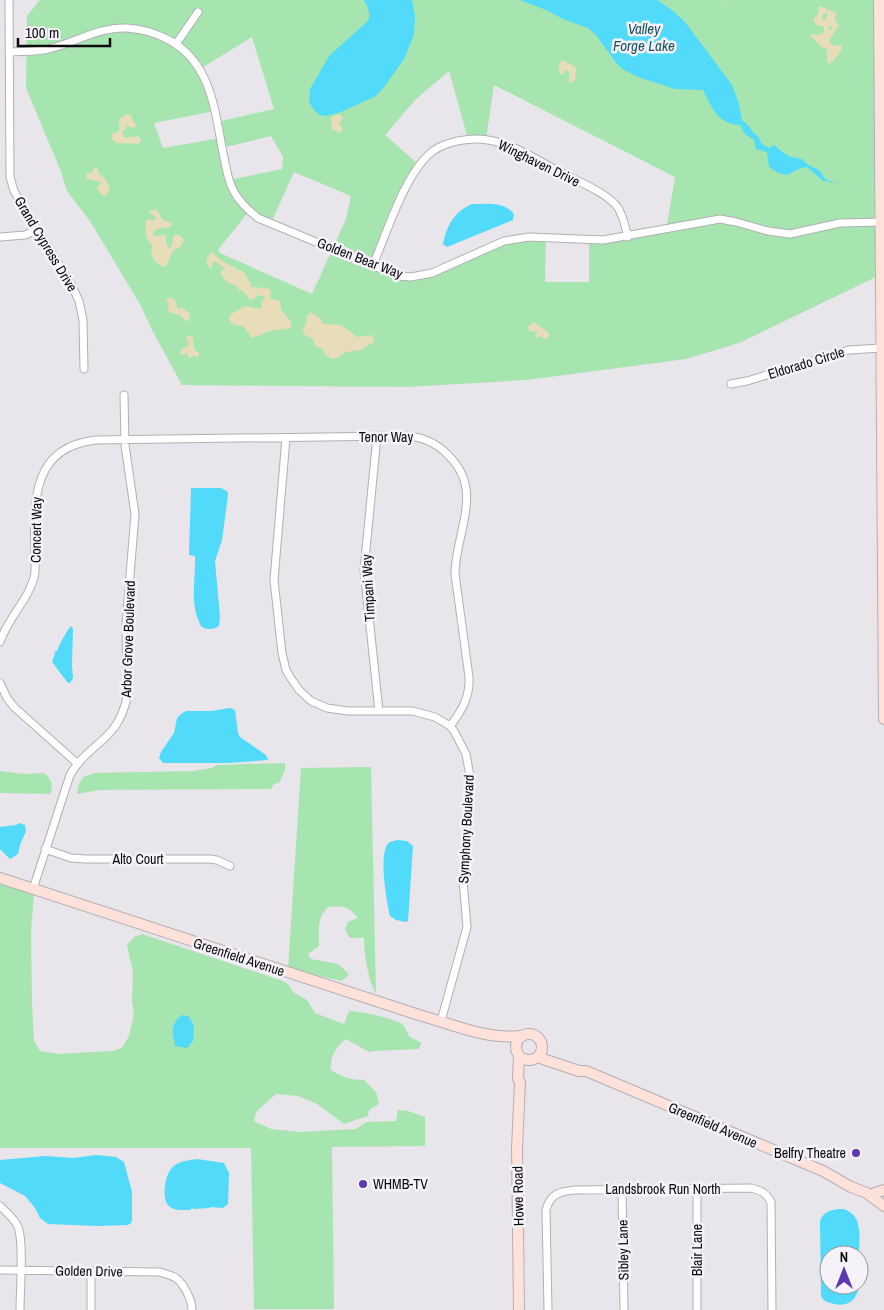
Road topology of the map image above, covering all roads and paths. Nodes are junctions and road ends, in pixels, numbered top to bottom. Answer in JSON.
{"nodes":[{"id":1,"x":9,"y":0,"type":"edge"},
{"id":2,"x":879,"y":0,"type":"edge"},
{"id":3,"x":198,"y":12,"type":"dead end"},
{"id":4,"x":176,"y":44,"type":"junction"},
{"id":5,"x":10,"y":52,"type":"junction"},
{"id":6,"x":882,"y":222,"type":"edge"},
{"id":7,"x":37,"y":230,"type":"junction"},
{"id":8,"x":0,"y":237,"type":"edge"},
{"id":9,"x":628,"y":237,"type":"junction"},
{"id":10,"x":373,"y":265,"type":"junction"},
{"id":11,"x":881,"y":348,"type":"junction"},
{"id":12,"x":84,"y":369,"type":"dead end"},
{"id":13,"x":731,"y":384,"type":"dead end"},
{"id":14,"x":124,"y":395,"type":"dead end"},
{"id":15,"x":377,"y":436,"type":"junction"},
{"id":16,"x":286,"y":438,"type":"junction"},
{"id":17,"x":124,"y":439,"type":"junction"},
{"id":18,"x":883,"y":529,"type":"edge"},
{"id":19,"x":0,"y":642,"type":"edge"},
{"id":20,"x":0,"y":683,"type":"edge"},
{"id":21,"x":378,"y":711,"type":"junction"},
{"id":22,"x":884,"y":719,"type":"edge"},
{"id":23,"x":450,"y":726,"type":"junction"},
{"id":24,"x":78,"y":764,"type":"junction"},
{"id":25,"x":45,"y":849,"type":"junction"},
{"id":26,"x":230,"y":866,"type":"dead end"},
{"id":27,"x":0,"y":878,"type":"edge"},
{"id":28,"x":33,"y":889,"type":"junction"},
{"id":29,"x":441,"y":1021,"type":"junction"},
{"id":30,"x":479,"y":1033,"type":"junction"},
{"id":31,"x":521,"y":1036,"type":"junction"},
{"id":32,"x":542,"y":1043,"type":"junction"},
{"id":33,"x":518,"y":1053,"type":"junction"},
{"id":34,"x":535,"y":1058,"type":"junction"},
{"id":35,"x":586,"y":1070,"type":"junction"},
{"id":36,"x":520,"y":1083,"type":"junction"},
{"id":37,"x":622,"y":1190,"type":"junction"},
{"id":38,"x":697,"y":1190,"type":"junction"},
{"id":39,"x":877,"y":1192,"type":"edge"},
{"id":40,"x":0,"y":1206,"type":"edge"},
{"id":41,"x":884,"y":1206,"type":"edge"},
{"id":42,"x":0,"y":1270,"type":"edge"},
{"id":43,"x":20,"y":1270,"type":"junction"},
{"id":44,"x":91,"y":1272,"type":"junction"},
{"id":45,"x":20,"y":1310,"type":"edge"},
{"id":46,"x":91,"y":1310,"type":"edge"},
{"id":47,"x":192,"y":1310,"type":"edge"},
{"id":48,"x":519,"y":1310,"type":"edge"},
{"id":49,"x":548,"y":1310,"type":"edge"},
{"id":50,"x":624,"y":1310,"type":"edge"},
{"id":51,"x":697,"y":1310,"type":"edge"},
{"id":52,"x":772,"y":1310,"type":"edge"}],
"edges":[{"from":1,"to":5,"type":"street","name":"Grand Cypress Drive"},
{"from":2,"to":6,"type":"main road"},
{"from":3,"to":4,"type":"street"},
{"from":4,"to":5,"type":"street","name":"Golden Bear Way"},
{"from":4,"to":10,"type":"street","name":"Golden Bear Way"},
{"from":5,"to":7,"type":"street","name":"Grand Cypress Drive"},
{"from":6,"to":9,"type":"street","name":"Golden Bear Way"},
{"from":6,"to":11,"type":"main road"},
{"from":7,"to":8,"type":"street"},
{"from":7,"to":12,"type":"street","name":"Grand Cypress Drive"},
{"from":9,"to":10,"type":"street","name":"Golden Bear Way"},
{"from":9,"to":10,"type":"street","name":"Winghaven Drive"},
{"from":11,"to":13,"type":"street","name":"Eldorado Circle"},
{"from":11,"to":18,"type":"main road"},
{"from":14,"to":17,"type":"street","name":"Arbor Grove Boulevard"},
{"from":15,"to":16,"type":"street","name":"Tenor Way"},
{"from":15,"to":21,"type":"street","name":"Timpani Way"},
{"from":15,"to":23,"type":"street","name":"Tenor Way"},
{"from":16,"to":17,"type":"street","name":"Tenor Way"},
{"from":16,"to":21,"type":"street","name":"Symphony Boulevard"},
{"from":17,"to":19,"type":"street","name":"Concert Way"},
{"from":17,"to":24,"type":"street","name":"Arbor Grove Boulevard"},
{"from":18,"to":22,"type":"main road"},
{"from":20,"to":24,"type":"street"},
{"from":21,"to":23,"type":"street","name":"Symphony Boulevard"},
{"from":23,"to":29,"type":"street","name":"Symphony Boulevard"},
{"from":24,"to":25,"type":"street","name":"Arbor Grove Boulevard"},
{"from":25,"to":26,"type":"street","name":"Alto Court"},
{"from":25,"to":28,"type":"street","name":"Arbor Grove Boulevard"},
{"from":27,"to":28,"type":"main road","name":"Greenfield Avenue"},
{"from":28,"to":29,"type":"main road","name":"Greenfield Avenue"},
{"from":29,"to":30,"type":"main road","name":"Greenfield Avenue"},
{"from":30,"to":31,"type":"main road","name":"Greenfield Avenue"},
{"from":30,"to":33,"type":"main road","name":"Greenfield Avenue"},
{"from":31,"to":32,"type":"main road"},
{"from":31,"to":33,"type":"main road"},
{"from":32,"to":34,"type":"main road"},
{"from":32,"to":35,"type":"main road","name":"Greenfield Avenue"},
{"from":33,"to":34,"type":"main road"},
{"from":33,"to":36,"type":"main road","name":"Howe Road"},
{"from":34,"to":35,"type":"main road","name":"Greenfield Avenue"},
{"from":34,"to":36,"type":"main road","name":"Howe Road"},
{"from":35,"to":39,"type":"main road","name":"Greenfield Avenue"},
{"from":36,"to":48,"type":"main road","name":"Howe Road"},
{"from":37,"to":38,"type":"street","name":"Landsbrook Run North"},
{"from":37,"to":49,"type":"street","name":"Landsbrook Run North"},
{"from":37,"to":50,"type":"street","name":"Sibley Lane"},
{"from":38,"to":51,"type":"street","name":"Blair Lane"},
{"from":38,"to":52,"type":"street","name":"Landsbrook Run North"},
{"from":39,"to":41,"type":"main road","name":"Greenfield Avenue"},
{"from":40,"to":43,"type":"street"},
{"from":42,"to":43,"type":"street","name":"Golden Drive"},
{"from":43,"to":44,"type":"street","name":"Golden Drive"},
{"from":43,"to":45,"type":"street"},
{"from":44,"to":46,"type":"street"},
{"from":44,"to":47,"type":"street","name":"Golden Drive"}]}
